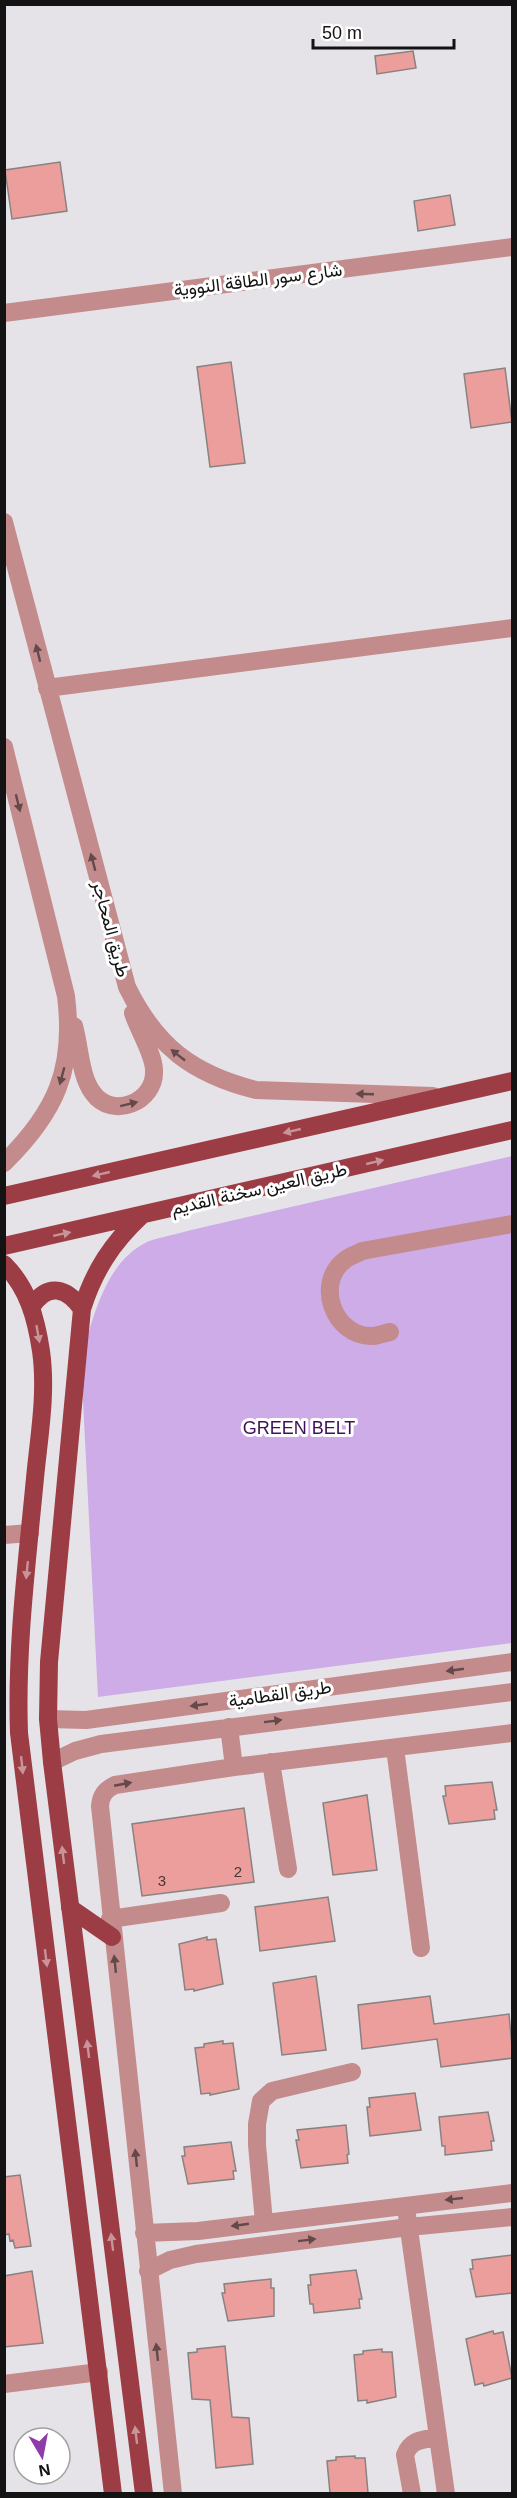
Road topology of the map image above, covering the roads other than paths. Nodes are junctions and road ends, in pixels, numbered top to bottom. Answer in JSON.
{"nodes":[{"id":1,"x":513,"y":247,"type":"edge"},
{"id":2,"x":4,"y":313,"type":"edge"},
{"id":3,"x":4,"y":522,"type":"edge"},
{"id":4,"x":513,"y":627,"type":"edge"},
{"id":5,"x":47,"y":688,"type":"junction"},
{"id":6,"x":4,"y":747,"type":"edge"},
{"id":7,"x":126,"y":987,"type":"junction"},
{"id":8,"x":66,"y":996,"type":"junction"},
{"id":9,"x":513,"y":1081,"type":"edge"},
{"id":10,"x":444,"y":1096,"type":"junction"},
{"id":11,"x":513,"y":1130,"type":"edge"},
{"id":12,"x":4,"y":1163,"type":"edge"},
{"id":13,"x":4,"y":1196,"type":"edge"},
{"id":14,"x":141,"y":1216,"type":"junction"},
{"id":15,"x":513,"y":1224,"type":"edge"},
{"id":16,"x":4,"y":1246,"type":"edge"},
{"id":17,"x":4,"y":1264,"type":"edge"},
{"id":18,"x":32,"y":1306,"type":"junction"},
{"id":19,"x":82,"y":1309,"type":"junction"},
{"id":20,"x":390,"y":1332,"type":"dead end"},
{"id":21,"x":30,"y":1533,"type":"junction"},
{"id":22,"x":4,"y":1535,"type":"edge"},
{"id":23,"x":513,"y":1662,"type":"edge"},
{"id":24,"x":513,"y":1692,"type":"edge"},
{"id":25,"x":48,"y":1719,"type":"junction"},
{"id":26,"x":229,"y":1727,"type":"junction"},
{"id":27,"x":513,"y":1733,"type":"edge"},
{"id":28,"x":395,"y":1748,"type":"junction"},
{"id":29,"x":52,"y":1762,"type":"junction"},
{"id":30,"x":271,"y":1762,"type":"junction"},
{"id":31,"x":234,"y":1767,"type":"junction"},
{"id":32,"x":288,"y":1869,"type":"dead end"},
{"id":33,"x":221,"y":1903,"type":"dead end"},
{"id":34,"x":70,"y":1908,"type":"junction"},
{"id":35,"x":111,"y":1928,"type":"junction"},
{"id":36,"x":421,"y":1948,"type":"dead end"},
{"id":37,"x":352,"y":2072,"type":"dead end"},
{"id":38,"x":513,"y":2193,"type":"edge"},
{"id":39,"x":406,"y":2204,"type":"junction"},
{"id":40,"x":513,"y":2217,"type":"edge"},
{"id":41,"x":264,"y":2222,"type":"junction"},
{"id":42,"x":409,"y":2227,"type":"junction"},
{"id":43,"x":144,"y":2233,"type":"junction"},
{"id":44,"x":148,"y":2271,"type":"junction"},
{"id":45,"x":99,"y":2372,"type":"junction"},
{"id":46,"x":4,"y":2384,"type":"edge"},
{"id":47,"x":438,"y":2437,"type":"junction"},
{"id":48,"x":114,"y":2493,"type":"edge"},
{"id":49,"x":144,"y":2493,"type":"edge"},
{"id":50,"x":173,"y":2493,"type":"edge"},
{"id":51,"x":412,"y":2493,"type":"edge"},
{"id":52,"x":446,"y":2493,"type":"edge"}],
"edges":[{"from":1,"to":2,"type":"street","name":"شارع سور الطاقة النووية"},
{"from":5,"to":3,"type":"street","name":"طريق المحاجر","one_way":true},
{"from":4,"to":5,"type":"street"},
{"from":7,"to":5,"type":"street","name":"طريق المحاجر","one_way":true},
{"from":6,"to":8,"type":"street","one_way":true},
{"from":8,"to":7,"type":"street","one_way":true},
{"from":10,"to":7,"type":"street","name":"طريق المحاجر","one_way":true},
{"from":8,"to":12,"type":"street","one_way":true},
{"from":9,"to":10,"type":"main road"},
{"from":10,"to":13,"type":"main road","one_way":true},
{"from":14,"to":11,"type":"main road","name":"طريق العين سخنة القديم","one_way":true},
{"from":16,"to":14,"type":"main road","name":"طريق العين سخنة القديم","one_way":true},
{"from":14,"to":19,"type":"main road"},
{"from":15,"to":20,"type":"street"},
{"from":17,"to":18,"type":"main road"},
{"from":18,"to":19,"type":"main road"},
{"from":18,"to":21,"type":"main road","one_way":true},
{"from":19,"to":25,"type":"main road"},
{"from":21,"to":22,"type":"street"},
{"from":21,"to":45,"type":"main road","one_way":true},
{"from":23,"to":25,"type":"street","name":"طريق القطامية","one_way":true},
{"from":26,"to":24,"type":"street","name":"طريق القطامية","one_way":true},
{"from":25,"to":29,"type":"main road"},
{"from":26,"to":29,"type":"street","name":"طريق القطامية"},
{"from":26,"to":31,"type":"street"},
{"from":27,"to":28,"type":"street"},
{"from":28,"to":30,"type":"street"},
{"from":28,"to":36,"type":"street"},
{"from":34,"to":29,"type":"main road","one_way":true},
{"from":30,"to":31,"type":"street"},
{"from":30,"to":32,"type":"street"},
{"from":35,"to":31,"type":"street","one_way":true},
{"from":33,"to":35,"type":"street"},
{"from":34,"to":35,"type":"main road"},
{"from":49,"to":34,"type":"main road","one_way":true},
{"from":43,"to":35,"type":"street","one_way":true},
{"from":37,"to":41,"type":"street"},
{"from":38,"to":39,"type":"street","one_way":true},
{"from":39,"to":41,"type":"street"},
{"from":39,"to":42,"type":"street"},
{"from":40,"to":42,"type":"street"},
{"from":41,"to":43,"type":"street","one_way":true},
{"from":44,"to":42,"type":"street","one_way":true},
{"from":42,"to":47,"type":"street"},
{"from":43,"to":44,"type":"street"},
{"from":50,"to":44,"type":"street","one_way":true},
{"from":45,"to":46,"type":"street"},
{"from":45,"to":48,"type":"main road"},
{"from":47,"to":51,"type":"street"},
{"from":47,"to":52,"type":"street"}]}
